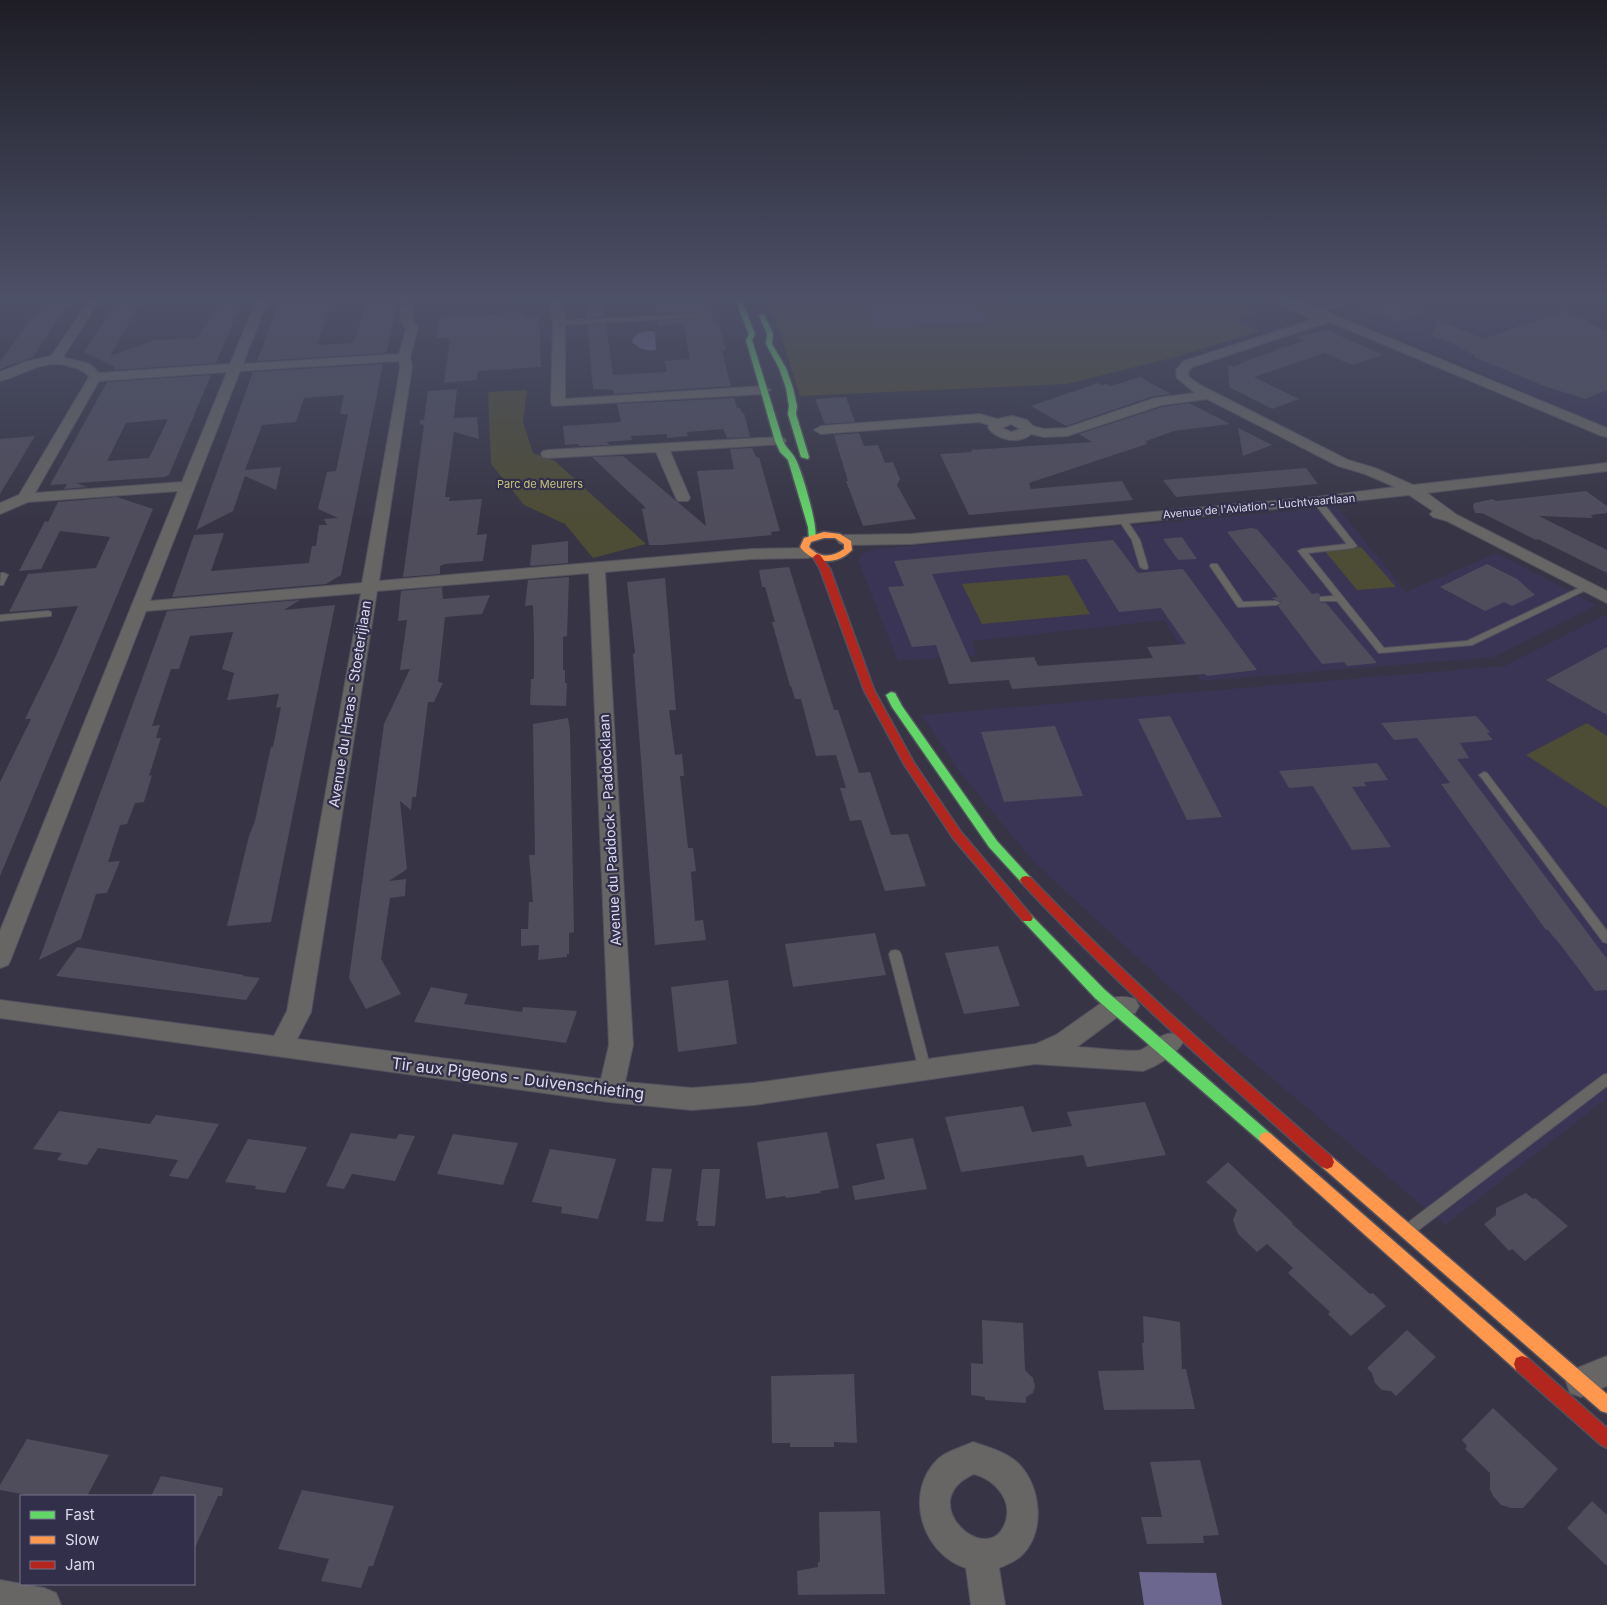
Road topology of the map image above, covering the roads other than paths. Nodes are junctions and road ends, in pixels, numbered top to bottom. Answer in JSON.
{"nodes":[{"id":1,"x":94,"y":374,"type":"edge"},
{"id":2,"x":143,"y":374,"type":"edge"},
{"id":3,"x":232,"y":374,"type":"edge"},
{"id":4,"x":405,"y":374,"type":"edge"},
{"id":5,"x":558,"y":374,"type":"edge"},
{"id":6,"x":759,"y":374,"type":"edge"},
{"id":7,"x":784,"y":374,"type":"edge"},
{"id":8,"x":1182,"y":374,"type":"edge"},
{"id":9,"x":1462,"y":374,"type":"edge"},
{"id":10,"x":95,"y":377,"type":"junction"},
{"id":11,"x":1183,"y":378,"type":"junction"},
{"id":12,"x":764,"y":390,"type":"junction"},
{"id":13,"x":1209,"y":395,"type":"junction"},
{"id":14,"x":1160,"y":401,"type":"junction"},
{"id":15,"x":821,"y":430,"type":"dead end"},
{"id":16,"x":1607,"y":433,"type":"edge"},
{"id":17,"x":779,"y":441,"type":"junction"},
{"id":18,"x":662,"y":449,"type":"junction"},
{"id":19,"x":548,"y":454,"type":"dead end"},
{"id":20,"x":1343,"y":463,"type":"junction"},
{"id":21,"x":1607,"y":467,"type":"edge"},
{"id":22,"x":809,"y":469,"type":"dead end"},
{"id":23,"x":187,"y":486,"type":"junction"},
{"id":24,"x":1413,"y":491,"type":"junction"},
{"id":25,"x":1387,"y":493,"type":"junction"},
{"id":26,"x":25,"y":498,"type":"junction"},
{"id":27,"x":683,"y":498,"type":"dead end"},
{"id":28,"x":1317,"y":501,"type":"junction"},
{"id":29,"x":3,"y":506,"type":"edge"},
{"id":30,"x":1452,"y":518,"type":"junction"},
{"id":31,"x":1122,"y":519,"type":"junction"},
{"id":32,"x":839,"y":546,"type":"junction"},
{"id":33,"x":810,"y":548,"type":"junction"},
{"id":34,"x":1214,"y":566,"type":"dead end"},
{"id":35,"x":1144,"y":567,"type":"dead end"},
{"id":36,"x":597,"y":568,"type":"junction"},
{"id":37,"x":4,"y":575,"type":"dead end"},
{"id":38,"x":0,"y":583,"type":"edge"},
{"id":39,"x":370,"y":588,"type":"junction"},
{"id":40,"x":1586,"y":588,"type":"junction"},
{"id":41,"x":1338,"y":598,"type":"junction"},
{"id":42,"x":1607,"y":598,"type":"edge"},
{"id":43,"x":1323,"y":599,"type":"dead end"},
{"id":44,"x":1276,"y":603,"type":"dead end"},
{"id":45,"x":140,"y":607,"type":"junction"},
{"id":46,"x":48,"y":614,"type":"dead end"},
{"id":47,"x":0,"y":618,"type":"edge"},
{"id":48,"x":888,"y":687,"type":"dead end"},
{"id":49,"x":1484,"y":776,"type":"dead end"},
{"id":50,"x":1607,"y":938,"type":"edge"},
{"id":51,"x":894,"y":954,"type":"dead end"},
{"id":52,"x":0,"y":959,"type":"edge"},
{"id":53,"x":1152,"y":1005,"type":"junction"},
{"id":54,"x":1115,"y":1006,"type":"junction"},
{"id":55,"x":0,"y":1009,"type":"edge"},
{"id":56,"x":1183,"y":1033,"type":"junction"},
{"id":57,"x":280,"y":1047,"type":"junction"},
{"id":58,"x":1163,"y":1048,"type":"junction"},
{"id":59,"x":1035,"y":1054,"type":"junction"},
{"id":60,"x":925,"y":1070,"type":"junction"},
{"id":61,"x":1607,"y":1079,"type":"edge"},
{"id":62,"x":609,"y":1091,"type":"junction"},
{"id":63,"x":1406,"y":1232,"type":"junction"},
{"id":64,"x":1594,"y":1377,"type":"edge"},
{"id":65,"x":1607,"y":1405,"type":"edge"},
{"id":66,"x":1607,"y":1440,"type":"edge"},
{"id":67,"x":982,"y":1556,"type":"dead end"},
{"id":68,"x":0,"y":1597,"type":"edge"},
{"id":69,"x":44,"y":1605,"type":"edge"},
{"id":70,"x":988,"y":1605,"type":"edge"}],
"edges":[{"from":1,"to":10,"type":"street"},
{"from":2,"to":10,"type":"street"},
{"from":3,"to":23,"type":"street"},
{"from":4,"to":39,"type":"street","name":"Avenue du Haras - Stoeterijlaan"},
{"from":5,"to":12,"type":"street"},
{"from":6,"to":12,"type":"street"},
{"from":7,"to":22,"type":"street"},
{"from":8,"to":11,"type":"street"},
{"from":9,"to":16,"type":"street"},
{"from":10,"to":26,"type":"street"},
{"from":11,"to":13,"type":"street"},
{"from":11,"to":14,"type":"street"},
{"from":12,"to":17,"type":"street"},
{"from":13,"to":14,"type":"street"},
{"from":13,"to":20,"type":"street"},
{"from":14,"to":15,"type":"street"},
{"from":17,"to":18,"type":"street"},
{"from":17,"to":33,"type":"street"},
{"from":18,"to":19,"type":"street"},
{"from":18,"to":27,"type":"street"},
{"from":20,"to":24,"type":"street"},
{"from":20,"to":25,"type":"street"},
{"from":21,"to":24,"type":"street","name":"Avenue de l'Aviation - Luchtvaartlaan"},
{"from":23,"to":26,"type":"street"},
{"from":23,"to":45,"type":"street"},
{"from":24,"to":25,"type":"street","name":"Avenue de l'Aviation - Luchtvaartlaan"},
{"from":24,"to":30,"type":"street"},
{"from":25,"to":28,"type":"street","name":"Avenue de l'Aviation - Luchtvaartlaan"},
{"from":25,"to":30,"type":"street"},
{"from":26,"to":29,"type":"street"},
{"from":28,"to":31,"type":"street","name":"Avenue de l'Aviation - Luchtvaartlaan"},
{"from":28,"to":41,"type":"lane"},
{"from":30,"to":40,"type":"street"},
{"from":31,"to":32,"type":"street","name":"Avenue de l'Aviation - Luchtvaartlaan"},
{"from":31,"to":35,"type":"lane"},
{"from":32,"to":33,"type":"street"},
{"from":32,"to":33,"type":"street"},
{"from":33,"to":36,"type":"street"},
{"from":33,"to":54,"type":"street"},
{"from":34,"to":44,"type":"lane"},
{"from":36,"to":39,"type":"street"},
{"from":36,"to":62,"type":"street","name":"Avenue du Paddock - Paddocklaan"},
{"from":37,"to":38,"type":"lane"},
{"from":39,"to":45,"type":"street"},
{"from":39,"to":57,"type":"street","name":"Avenue du Haras - Stoeterijlaan"},
{"from":40,"to":41,"type":"lane"},
{"from":40,"to":42,"type":"street"},
{"from":41,"to":43,"type":"lane"},
{"from":45,"to":52,"type":"street"},
{"from":46,"to":47,"type":"lane"},
{"from":48,"to":53,"type":"street"},
{"from":49,"to":50,"type":"lane"},
{"from":51,"to":60,"type":"lane"},
{"from":53,"to":54,"type":"street"},
{"from":53,"to":56,"type":"street"},
{"from":54,"to":58,"type":"street"},
{"from":54,"to":59,"type":"street","name":"Tir aux Pigeons - Duivenschieting"},
{"from":55,"to":57,"type":"street","name":"Tir aux Pigeons - Duivenschieting"},
{"from":56,"to":58,"type":"street","name":"Tir aux Pigeons - Duivenschieting"},
{"from":56,"to":63,"type":"street"},
{"from":57,"to":62,"type":"street","name":"Tir aux Pigeons - Duivenschieting"},
{"from":58,"to":59,"type":"street","name":"Tir aux Pigeons - Duivenschieting"},
{"from":58,"to":66,"type":"street"},
{"from":59,"to":60,"type":"street","name":"Tir aux Pigeons - Duivenschieting"},
{"from":60,"to":62,"type":"street","name":"Tir aux Pigeons - Duivenschieting"},
{"from":61,"to":63,"type":"lane"},
{"from":63,"to":64,"type":"street"},
{"from":64,"to":65,"type":"street"},
{"from":67,"to":70,"type":"street"},
{"from":68,"to":69,"type":"street"}]}
